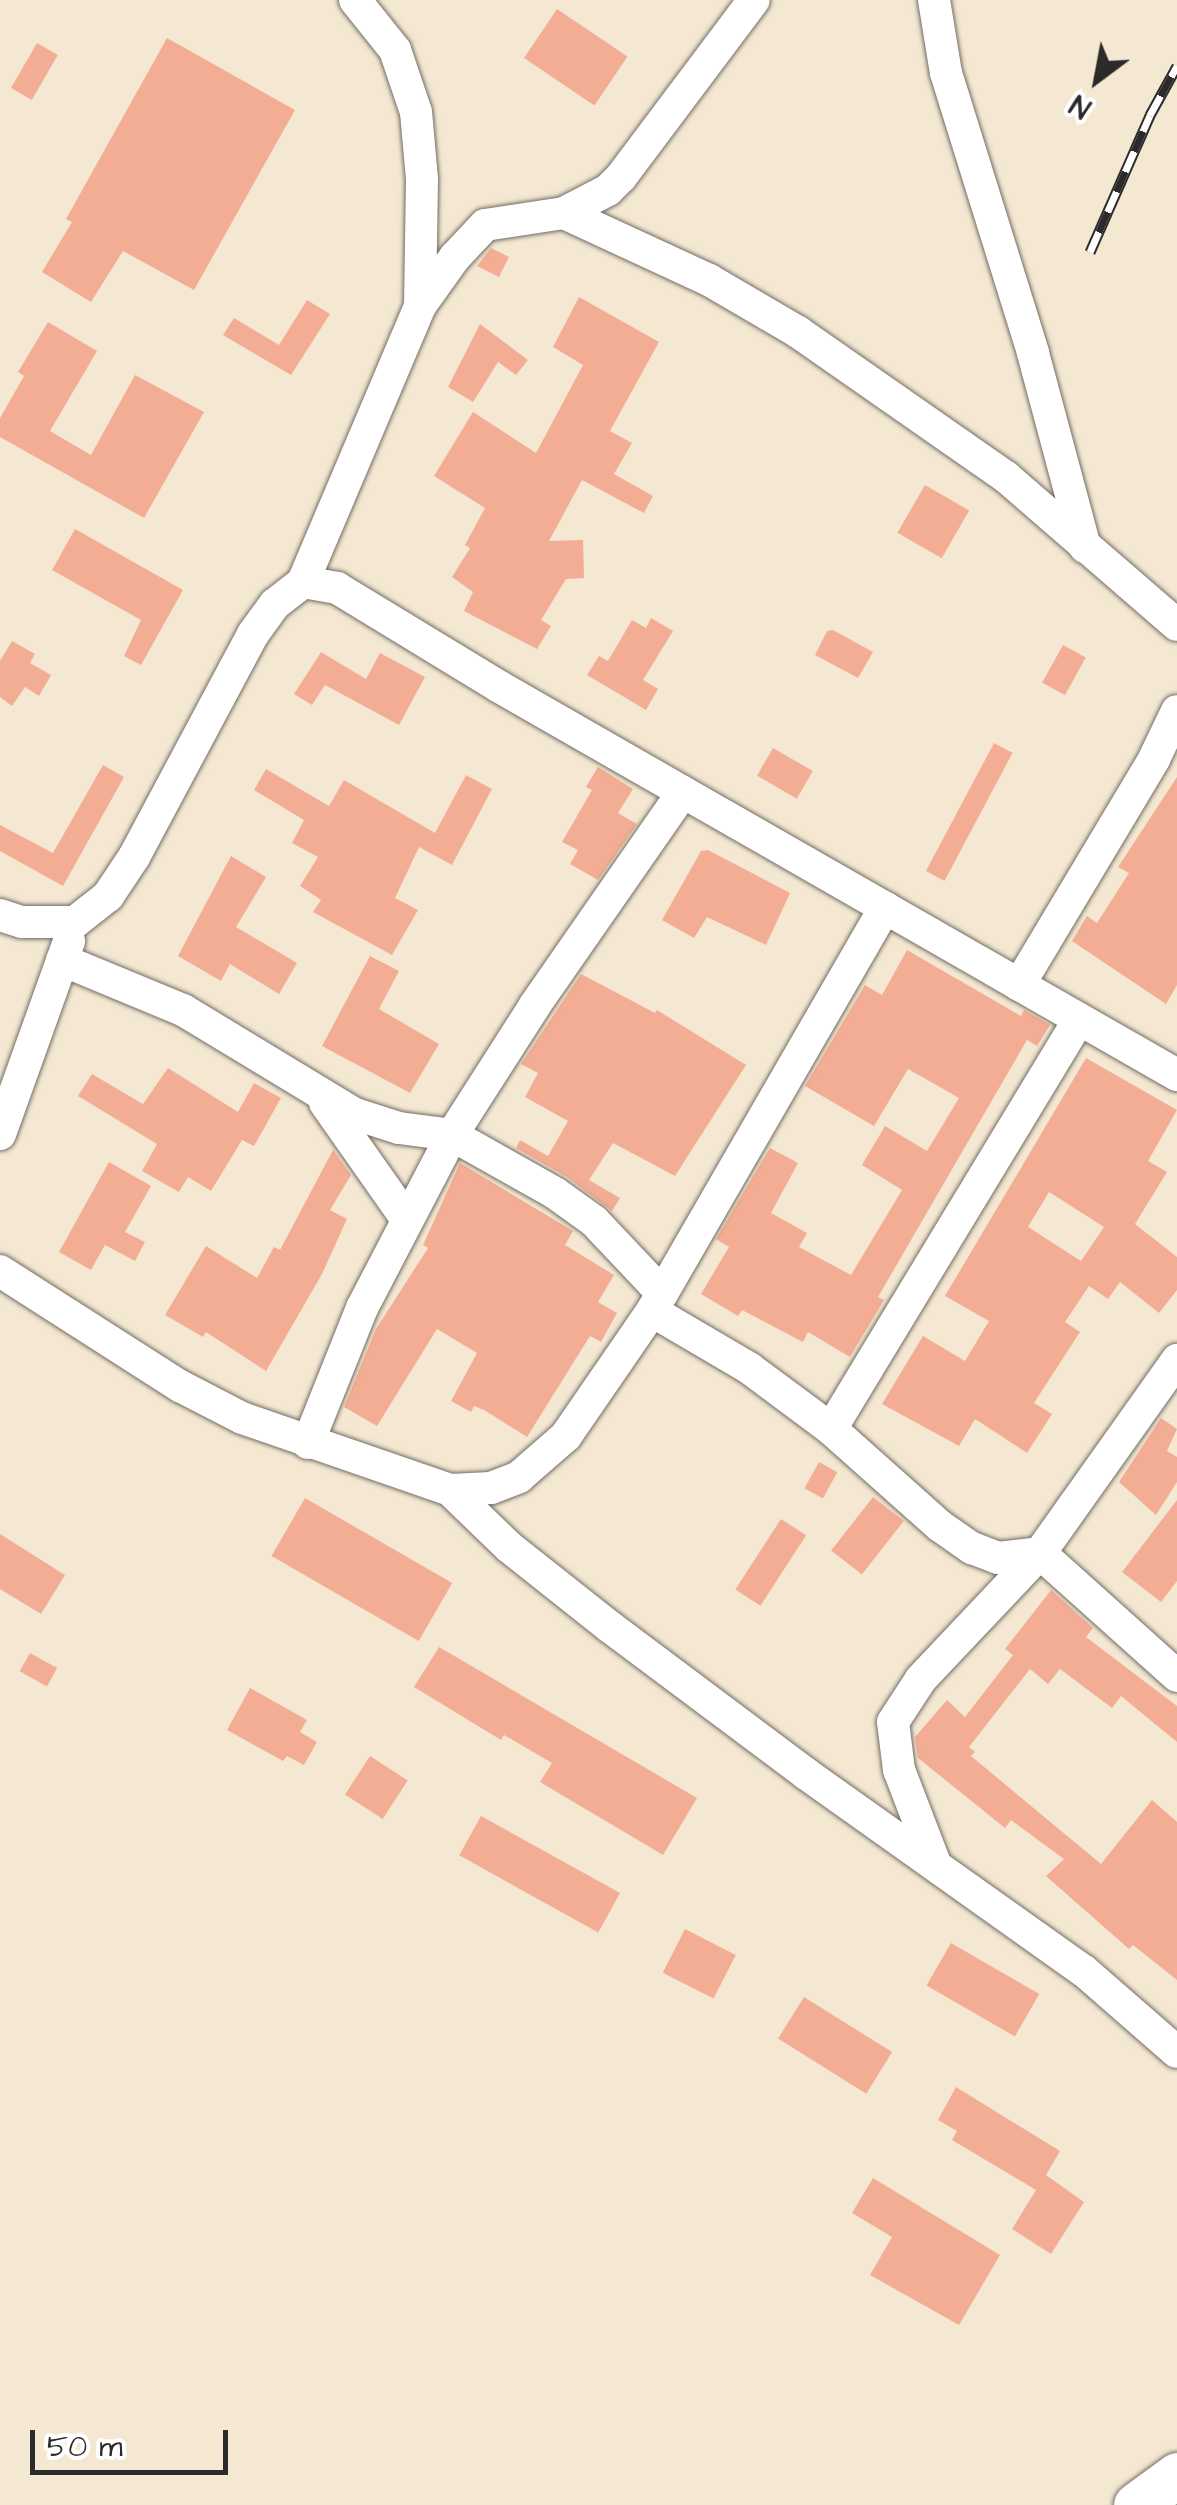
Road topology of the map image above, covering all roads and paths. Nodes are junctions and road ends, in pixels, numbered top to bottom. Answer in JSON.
{"nodes":[{"id":1,"x":355,"y":0,"type":"edge"},
{"id":2,"x":754,"y":0,"type":"edge"},
{"id":3,"x":934,"y":0,"type":"edge"},
{"id":4,"x":564,"y":213,"type":"junction"},
{"id":5,"x":420,"y":306,"type":"junction"},
{"id":6,"x":1085,"y":547,"type":"junction"},
{"id":7,"x":303,"y":582,"type":"junction"},
{"id":8,"x":1177,"y":625,"type":"edge"},
{"id":9,"x":1177,"y":712,"type":"edge"},
{"id":10,"x":1166,"y":766,"type":"edge"},
{"id":11,"x":683,"y":792,"type":"junction"},
{"id":12,"x":885,"y":906,"type":"junction"},
{"id":13,"x":0,"y":915,"type":"edge"},
{"id":14,"x":75,"y":922,"type":"junction"},
{"id":15,"x":62,"y":960,"type":"junction"},
{"id":16,"x":1019,"y":984,"type":"junction"},
{"id":17,"x":1079,"y":1019,"type":"junction"},
{"id":18,"x":1177,"y":1075,"type":"edge"},
{"id":19,"x":318,"y":1095,"type":"junction"},
{"id":20,"x":0,"y":1134,"type":"edge"},
{"id":21,"x":452,"y":1134,"type":"junction"},
{"id":22,"x":406,"y":1217,"type":"junction"},
{"id":23,"x":0,"y":1271,"type":"edge"},
{"id":24,"x":657,"y":1302,"type":"junction"},
{"id":25,"x":1171,"y":1379,"type":"edge"},
{"id":26,"x":830,"y":1429,"type":"junction"},
{"id":27,"x":308,"y":1443,"type":"junction"},
{"id":28,"x":450,"y":1490,"type":"junction"},
{"id":29,"x":1040,"y":1553,"type":"junction"},
{"id":30,"x":1177,"y":1676,"type":"edge"},
{"id":31,"x":936,"y":1865,"type":"junction"},
{"id":32,"x":1177,"y":2052,"type":"edge"},
{"id":33,"x":1177,"y":2476,"type":"edge"},
{"id":34,"x":1136,"y":2505,"type":"edge"}],
"edges":[{"from":1,"to":5,"type":"street"},
{"from":2,"to":4,"type":"street"},
{"from":3,"to":6,"type":"street"},
{"from":4,"to":5,"type":"street"},
{"from":4,"to":6,"type":"street"},
{"from":5,"to":7,"type":"street"},
{"from":6,"to":8,"type":"street"},
{"from":7,"to":11,"type":"street"},
{"from":7,"to":14,"type":"street"},
{"from":9,"to":10,"type":"street"},
{"from":10,"to":16,"type":"street"},
{"from":11,"to":12,"type":"street"},
{"from":11,"to":21,"type":"street"},
{"from":12,"to":16,"type":"street"},
{"from":12,"to":24,"type":"street"},
{"from":13,"to":14,"type":"street"},
{"from":14,"to":15,"type":"street"},
{"from":15,"to":19,"type":"street"},
{"from":15,"to":20,"type":"street"},
{"from":16,"to":17,"type":"street"},
{"from":17,"to":18,"type":"street"},
{"from":17,"to":26,"type":"street"},
{"from":19,"to":21,"type":"street"},
{"from":19,"to":22,"type":"street"},
{"from":21,"to":22,"type":"street"},
{"from":21,"to":24,"type":"street"},
{"from":22,"to":27,"type":"street"},
{"from":23,"to":27,"type":"street"},
{"from":24,"to":26,"type":"street"},
{"from":24,"to":28,"type":"street"},
{"from":25,"to":29,"type":"street"},
{"from":26,"to":29,"type":"street"},
{"from":27,"to":28,"type":"street"},
{"from":28,"to":31,"type":"street"},
{"from":29,"to":30,"type":"street"},
{"from":29,"to":31,"type":"street"},
{"from":31,"to":32,"type":"street"},
{"from":33,"to":34,"type":"main road"}]}
